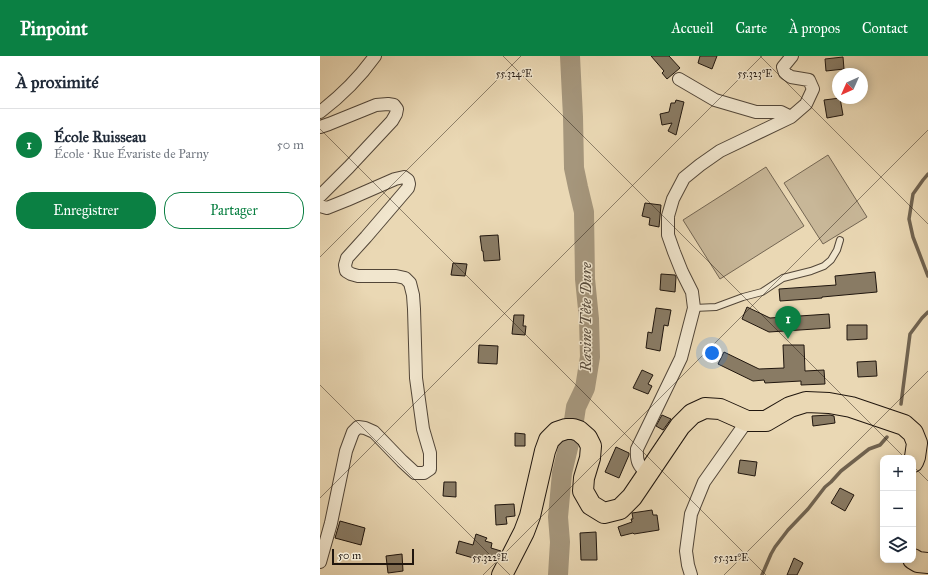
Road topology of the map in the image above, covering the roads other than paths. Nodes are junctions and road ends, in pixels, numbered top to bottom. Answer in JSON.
{"nodes":[{"id":1,"x":375,"y":56,"type":"edge"},
{"id":2,"x":792,"y":56,"type":"edge"},
{"id":3,"x":679,"y":79,"type":"dead end"},
{"id":4,"x":320,"y":112,"type":"edge"},
{"id":5,"x":791,"y":117,"type":"junction"},
{"id":6,"x":320,"y":127,"type":"edge"},
{"id":7,"x":320,"y":196,"type":"edge"},
{"id":8,"x":320,"y":206,"type":"edge"},
{"id":9,"x":840,"y":240,"type":"dead end"},
{"id":10,"x":694,"y":308,"type":"junction"},
{"id":11,"x":747,"y":421,"type":"junction"},
{"id":12,"x":915,"y":455,"type":"edge"},
{"id":13,"x":648,"y":474,"type":"junction"},
{"id":14,"x":916,"y":561,"type":"edge"},
{"id":15,"x":320,"y":562,"type":"edge"},
{"id":16,"x":928,"y":563,"type":"edge"},
{"id":17,"x":502,"y":575,"type":"edge"},
{"id":18,"x":691,"y":575,"type":"edge"}],
"edges":[{"from":1,"to":4,"type":"street"},
{"from":2,"to":5,"type":"street"},
{"from":3,"to":5,"type":"street"},
{"from":5,"to":10,"type":"street"},
{"from":6,"to":7,"type":"street"},
{"from":8,"to":15,"type":"street"},
{"from":9,"to":10,"type":"lane"},
{"from":10,"to":13,"type":"street"},
{"from":11,"to":12,"type":"main road"},
{"from":11,"to":13,"type":"main road"},
{"from":11,"to":18,"type":"street"},
{"from":13,"to":17,"type":"main road"},
{"from":14,"to":16,"type":"main road"}]}
